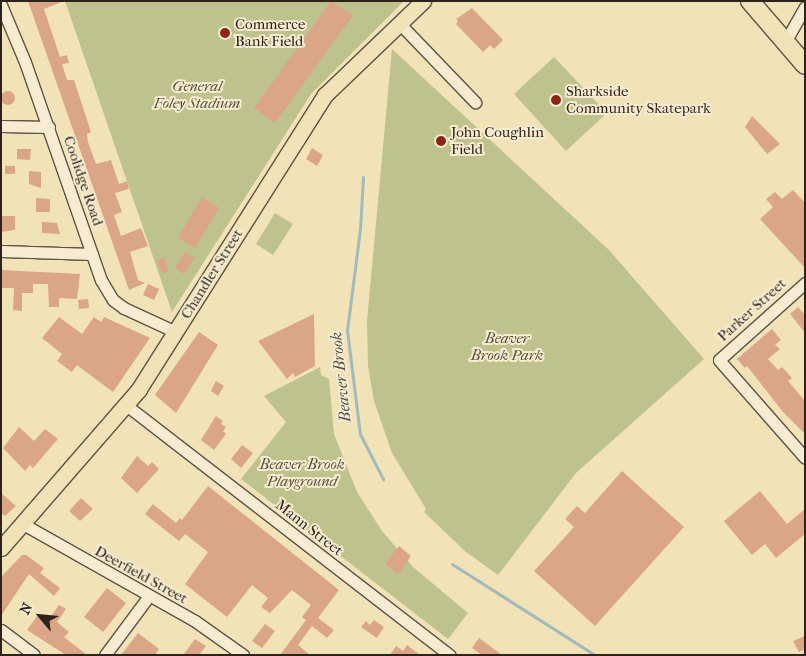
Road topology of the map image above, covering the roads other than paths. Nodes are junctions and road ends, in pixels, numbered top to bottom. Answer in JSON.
{"nodes":[{"id":1,"x":423,"y":1,"type":"edge"},
{"id":2,"x":750,"y":1,"type":"edge"},
{"id":3,"x":1,"y":5,"type":"edge"},
{"id":4,"x":805,"y":7,"type":"edge"},
{"id":5,"x":399,"y":23,"type":"junction"},
{"id":6,"x":785,"y":42,"type":"junction"},
{"id":7,"x":805,"y":66,"type":"edge"},
{"id":8,"x":475,"y":102,"type":"dead end"},
{"id":9,"x":1,"y":126,"type":"edge"},
{"id":10,"x":49,"y":128,"type":"junction"},
{"id":11,"x":1,"y":251,"type":"edge"},
{"id":12,"x":92,"y":254,"type":"junction"},
{"id":13,"x":803,"y":289,"type":"edge"},
{"id":14,"x":176,"y":332,"type":"junction"},
{"id":15,"x":126,"y":405,"type":"junction"},
{"id":16,"x":805,"y":458,"type":"edge"},
{"id":17,"x":23,"y":524,"type":"junction"},
{"id":18,"x":1,"y":548,"type":"edge"},
{"id":19,"x":148,"y":597,"type":"junction"},
{"id":20,"x":1,"y":630,"type":"edge"},
{"id":21,"x":448,"y":654,"type":"edge"},
{"id":22,"x":34,"y":655,"type":"edge"},
{"id":23,"x":105,"y":655,"type":"edge"},
{"id":24,"x":243,"y":655,"type":"edge"}],
"edges":[{"from":1,"to":5,"type":"main road","name":"Chandler Street"},
{"from":2,"to":6,"type":"highway"},
{"from":3,"to":10,"type":"street","name":"Coolidge Road"},
{"from":4,"to":6,"type":"street"},
{"from":5,"to":8,"type":"street"},
{"from":5,"to":14,"type":"main road","name":"Chandler Street"},
{"from":6,"to":7,"type":"highway"},
{"from":9,"to":10,"type":"street"},
{"from":10,"to":12,"type":"street","name":"Coolidge Road"},
{"from":11,"to":12,"type":"street"},
{"from":12,"to":14,"type":"street","name":"Coolidge Road"},
{"from":13,"to":16,"type":"street","name":"Parker Street"},
{"from":14,"to":15,"type":"main road","name":"Chandler Street"},
{"from":15,"to":17,"type":"main road","name":"Chandler Street"},
{"from":15,"to":21,"type":"street","name":"Mann Street"},
{"from":17,"to":18,"type":"main road","name":"Chandler Street"},
{"from":17,"to":19,"type":"street","name":"Deerfield Street"},
{"from":19,"to":23,"type":"street"},
{"from":19,"to":24,"type":"street","name":"Deerfield Street"},
{"from":20,"to":22,"type":"street"}]}
